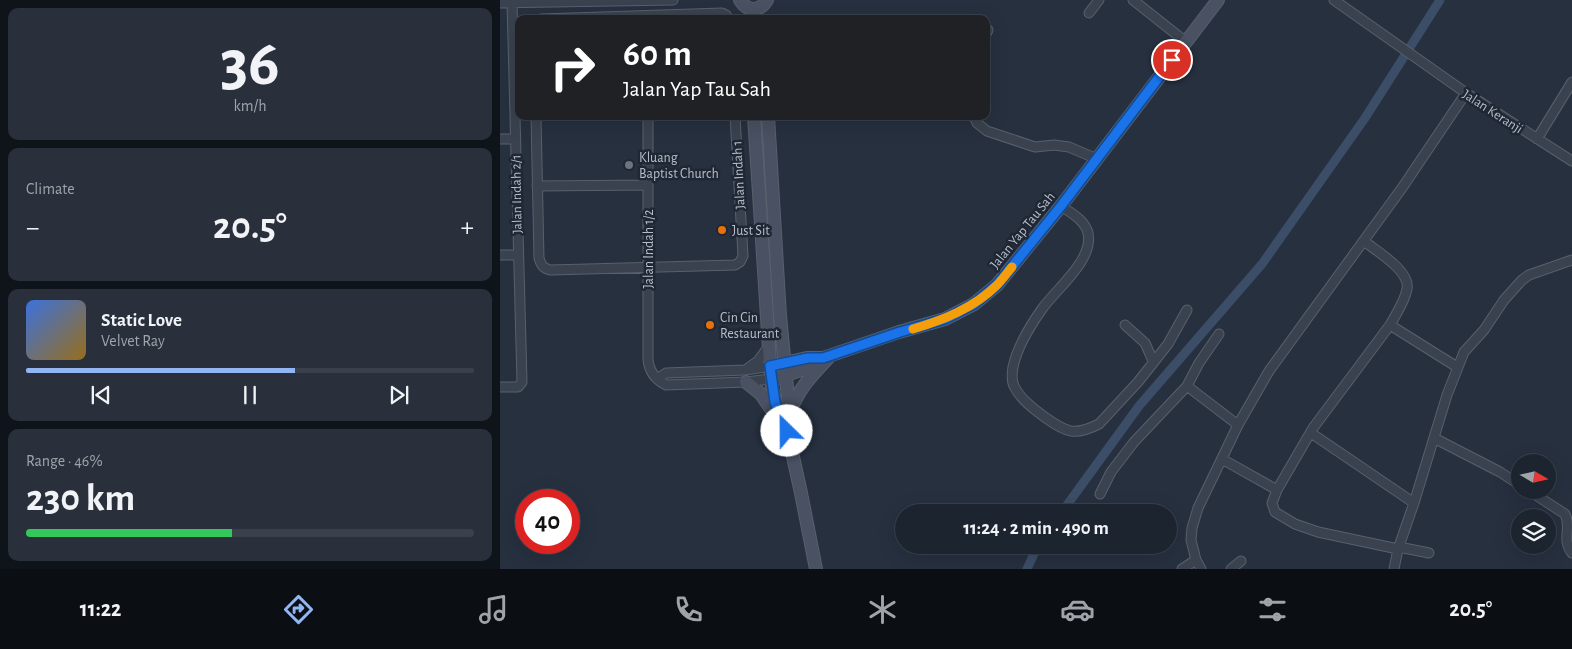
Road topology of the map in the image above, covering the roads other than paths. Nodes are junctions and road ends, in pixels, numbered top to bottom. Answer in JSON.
{"nodes":[{"id":1,"x":673,"y":0,"type":"edge"},
{"id":2,"x":1099,"y":0,"type":"edge"},
{"id":3,"x":1134,"y":0,"type":"edge"},
{"id":4,"x":1218,"y":0,"type":"edge"},
{"id":5,"x":647,"y":1,"type":"edge"},
{"id":6,"x":1339,"y":2,"type":"edge"},
{"id":7,"x":500,"y":3,"type":"edge"},
{"id":8,"x":512,"y":3,"type":"junction"},
{"id":9,"x":745,"y":9,"type":"edge"},
{"id":10,"x":764,"y":9,"type":"edge"},
{"id":11,"x":1089,"y":13,"type":"dead end"},
{"id":12,"x":647,"y":15,"type":"edge"},
{"id":13,"x":684,"y":15,"type":"edge"},
{"id":14,"x":727,"y":15,"type":"edge"},
{"id":15,"x":1186,"y":42,"type":"junction"},
{"id":16,"x":1572,"y":82,"type":"edge"},
{"id":17,"x":1466,"y":94,"type":"junction"},
{"id":18,"x":536,"y":120,"type":"edge"},
{"id":19,"x":648,"y":120,"type":"edge"},
{"id":20,"x":735,"y":120,"type":"edge"},
{"id":21,"x":754,"y":120,"type":"edge"},
{"id":22,"x":768,"y":120,"type":"edge"},
{"id":23,"x":976,"y":120,"type":"edge"},
{"id":24,"x":515,"y":139,"type":"junction"},
{"id":25,"x":1537,"y":139,"type":"junction"},
{"id":26,"x":500,"y":140,"type":"edge"},
{"id":27,"x":1097,"y":159,"type":"junction"},
{"id":28,"x":1572,"y":161,"type":"edge"},
{"id":29,"x":648,"y":185,"type":"junction"},
{"id":30,"x":537,"y":186,"type":"junction"},
{"id":31,"x":1061,"y":206,"type":"junction"},
{"id":32,"x":1364,"y":241,"type":"junction"},
{"id":33,"x":518,"y":254,"type":"junction"},
{"id":34,"x":500,"y":255,"type":"edge"},
{"id":35,"x":1572,"y":260,"type":"edge"},
{"id":36,"x":649,"y":268,"type":"junction"},
{"id":37,"x":1187,"y":310,"type":"dead end"},
{"id":38,"x":1125,"y":325,"type":"dead end"},
{"id":39,"x":1390,"y":325,"type":"junction"},
{"id":40,"x":781,"y":334,"type":"junction"},
{"id":41,"x":1220,"y":334,"type":"dead end"},
{"id":42,"x":769,"y":346,"type":"junction"},
{"id":43,"x":827,"y":357,"type":"junction"},
{"id":44,"x":1153,"y":361,"type":"junction"},
{"id":45,"x":784,"y":362,"type":"junction"},
{"id":46,"x":770,"y":366,"type":"junction"},
{"id":47,"x":1457,"y":367,"type":"junction"},
{"id":48,"x":745,"y":376,"type":"junction"},
{"id":49,"x":786,"y":376,"type":"junction"},
{"id":50,"x":771,"y":380,"type":"junction"},
{"id":51,"x":500,"y":386,"type":"edge"},
{"id":52,"x":1187,"y":386,"type":"junction"},
{"id":53,"x":784,"y":416,"type":"junction"},
{"id":54,"x":1238,"y":425,"type":"junction"},
{"id":55,"x":787,"y":431,"type":"junction"},
{"id":56,"x":1311,"y":433,"type":"junction"},
{"id":57,"x":1434,"y":438,"type":"junction"},
{"id":58,"x":1222,"y":459,"type":"junction"},
{"id":59,"x":1511,"y":479,"type":"edge"},
{"id":60,"x":1277,"y":490,"type":"junction"},
{"id":61,"x":1100,"y":494,"type":"dead end"},
{"id":62,"x":1542,"y":499,"type":"edge"},
{"id":63,"x":1414,"y":503,"type":"junction"},
{"id":64,"x":1399,"y":548,"type":"junction"},
{"id":65,"x":1429,"y":553,"type":"dead end"},
{"id":66,"x":1572,"y":553,"type":"edge"},
{"id":67,"x":1196,"y":560,"type":"junction"},
{"id":68,"x":1241,"y":561,"type":"dead end"},
{"id":69,"x":816,"y":569,"type":"edge"},
{"id":70,"x":1182,"y":569,"type":"edge"},
{"id":71,"x":1201,"y":569,"type":"edge"},
{"id":72,"x":1231,"y":569,"type":"edge"},
{"id":73,"x":1394,"y":569,"type":"edge"}],
"edges":[{"from":1,"to":5,"type":"street"},
{"from":2,"to":11,"type":"street"},
{"from":3,"to":15,"type":"street"},
{"from":4,"to":15,"type":"street","name":"Jalan Yap Tau Sah"},
{"from":5,"to":8,"type":"street"},
{"from":5,"to":12,"type":"street"},
{"from":6,"to":17,"type":"street","name":"Jalan Keranji"},
{"from":7,"to":8,"type":"street"},
{"from":8,"to":24,"type":"street","name":"Jalan Indah 2/1"},
{"from":9,"to":10,"type":"street"},
{"from":13,"to":14,"type":"street"},
{"from":15,"to":27,"type":"street","name":"Jalan Yap Tau Sah"},
{"from":16,"to":25,"type":"street"},
{"from":17,"to":25,"type":"street","name":"Jalan Keranji"},
{"from":17,"to":32,"type":"street"},
{"from":18,"to":30,"type":"street"},
{"from":19,"to":29,"type":"street","name":"Jalan Indah 1/2"},
{"from":20,"to":36,"type":"street","name":"Jalan Indah 1"},
{"from":21,"to":42,"type":"street"},
{"from":22,"to":40,"type":"street"},
{"from":23,"to":27,"type":"street"},
{"from":24,"to":26,"type":"street"},
{"from":24,"to":33,"type":"street","name":"Jalan Indah 2/1"},
{"from":25,"to":28,"type":"street","name":"Jalan Keranji"},
{"from":27,"to":31,"type":"street","name":"Jalan Yap Tau Sah"},
{"from":29,"to":30,"type":"street"},
{"from":29,"to":36,"type":"street","name":"Jalan Indah 1/2"},
{"from":30,"to":36,"type":"street"},
{"from":31,"to":43,"type":"street","name":"Jalan Yap Tau Sah"},
{"from":31,"to":44,"type":"street"},
{"from":32,"to":39,"type":"street"},
{"from":32,"to":54,"type":"street"},
{"from":33,"to":34,"type":"street"},
{"from":33,"to":51,"type":"street","name":"Jalan Indah 2/1"},
{"from":35,"to":47,"type":"street"},
{"from":36,"to":48,"type":"street","name":"Jalan Indah 1/2"},
{"from":37,"to":44,"type":"street"},
{"from":38,"to":44,"type":"street"},
{"from":39,"to":47,"type":"street"},
{"from":39,"to":56,"type":"street"},
{"from":40,"to":43,"type":"street"},
{"from":40,"to":45,"type":"street"},
{"from":41,"to":52,"type":"street"},
{"from":42,"to":46,"type":"street"},
{"from":42,"to":48,"type":"street"},
{"from":43,"to":45,"type":"street","name":"Jalan Yap Tau Sah"},
{"from":43,"to":49,"type":"street"},
{"from":43,"to":55,"type":"street"},
{"from":45,"to":46,"type":"street","name":"Jalan Yap Tau Sah"},
{"from":45,"to":49,"type":"street"},
{"from":46,"to":48,"type":"street","name":"Jalan Indah 1/2"},
{"from":46,"to":50,"type":"street"},
{"from":47,"to":57,"type":"street"},
{"from":48,"to":50,"type":"street","name":"Jalan Indah 1/2"},
{"from":48,"to":55,"type":"street"},
{"from":49,"to":50,"type":"street"},
{"from":49,"to":53,"type":"street"},
{"from":50,"to":53,"type":"street"},
{"from":52,"to":54,"type":"street"},
{"from":52,"to":61,"type":"street"},
{"from":53,"to":55,"type":"street"},
{"from":54,"to":58,"type":"street"},
{"from":55,"to":69,"type":"street"},
{"from":56,"to":60,"type":"street"},
{"from":56,"to":63,"type":"street"},
{"from":57,"to":59,"type":"street"},
{"from":57,"to":63,"type":"street"},
{"from":58,"to":60,"type":"street"},
{"from":58,"to":67,"type":"street"},
{"from":60,"to":64,"type":"street"},
{"from":62,"to":66,"type":"street"},
{"from":63,"to":64,"type":"street"},
{"from":64,"to":65,"type":"street"},
{"from":64,"to":73,"type":"street"},
{"from":67,"to":70,"type":"street"},
{"from":67,"to":71,"type":"street"},
{"from":68,"to":72,"type":"street"}]}
